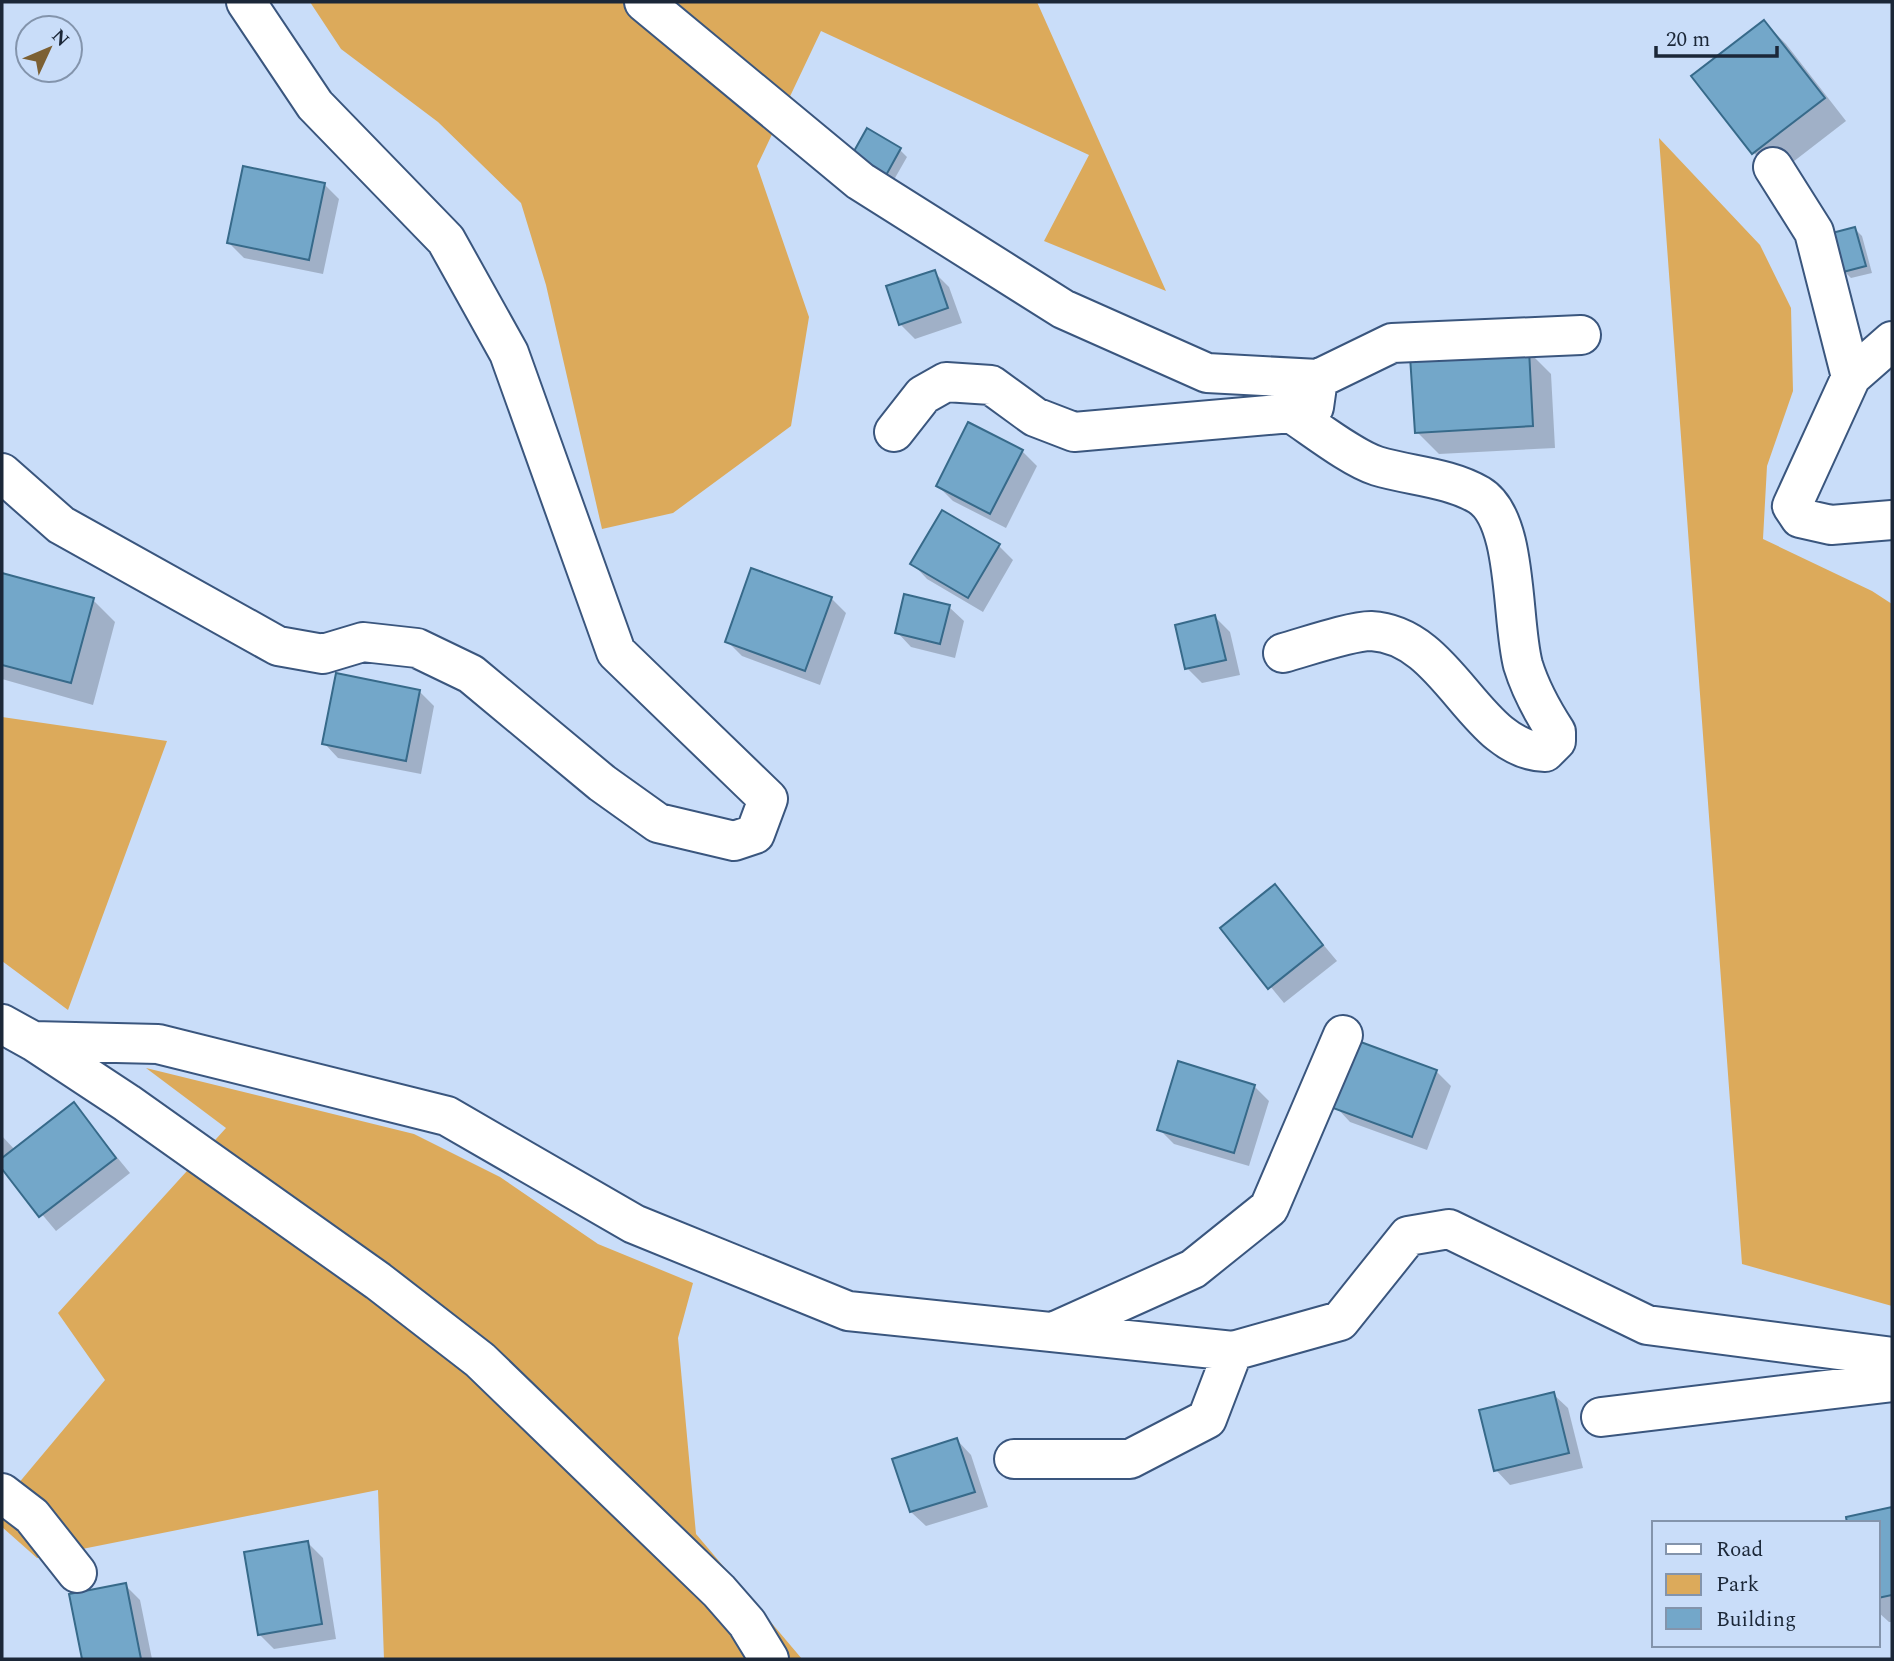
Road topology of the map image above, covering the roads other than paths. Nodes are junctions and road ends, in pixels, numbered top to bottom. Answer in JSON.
{"nodes":[{"id":1,"x":246,"y":2,"type":"edge"},
{"id":2,"x":644,"y":2,"type":"edge"},
{"id":3,"x":1773,"y":167,"type":"dead end"},
{"id":4,"x":1581,"y":335,"type":"dead end"},
{"id":5,"x":1892,"y":341,"type":"edge"},
{"id":6,"x":1851,"y":377,"type":"junction"},
{"id":7,"x":1318,"y":379,"type":"junction"},
{"id":8,"x":1291,"y":413,"type":"junction"},
{"id":9,"x":894,"y":432,"type":"dead end"},
{"id":10,"x":2,"y":473,"type":"edge"},
{"id":11,"x":1892,"y":520,"type":"edge"},
{"id":12,"x":1283,"y":653,"type":"dead end"},
{"id":13,"x":17,"y":1033,"type":"edge"},
{"id":14,"x":1343,"y":1035,"type":"dead end"},
{"id":15,"x":1051,"y":1332,"type":"junction"},
{"id":16,"x":1233,"y":1351,"type":"junction"},
{"id":17,"x":1892,"y":1357,"type":"edge"},
{"id":18,"x":1892,"y":1382,"type":"edge"},
{"id":19,"x":1601,"y":1417,"type":"dead end"},
{"id":20,"x":1014,"y":1459,"type":"dead end"},
{"id":21,"x":2,"y":1493,"type":"edge"},
{"id":22,"x":77,"y":1573,"type":"dead end"},
{"id":23,"x":769,"y":1659,"type":"edge"}],
"edges":[{"from":1,"to":10,"type":"street"},
{"from":2,"to":7,"type":"street"},
{"from":3,"to":6,"type":"street"},
{"from":4,"to":7,"type":"street"},
{"from":5,"to":6,"type":"street"},
{"from":6,"to":11,"type":"street"},
{"from":7,"to":8,"type":"street"},
{"from":8,"to":9,"type":"street"},
{"from":8,"to":12,"type":"street"},
{"from":13,"to":15,"type":"street"},
{"from":13,"to":23,"type":"street"},
{"from":14,"to":15,"type":"street"},
{"from":15,"to":16,"type":"street"},
{"from":16,"to":17,"type":"street"},
{"from":16,"to":20,"type":"street"},
{"from":18,"to":19,"type":"street"},
{"from":21,"to":22,"type":"street"}]}
